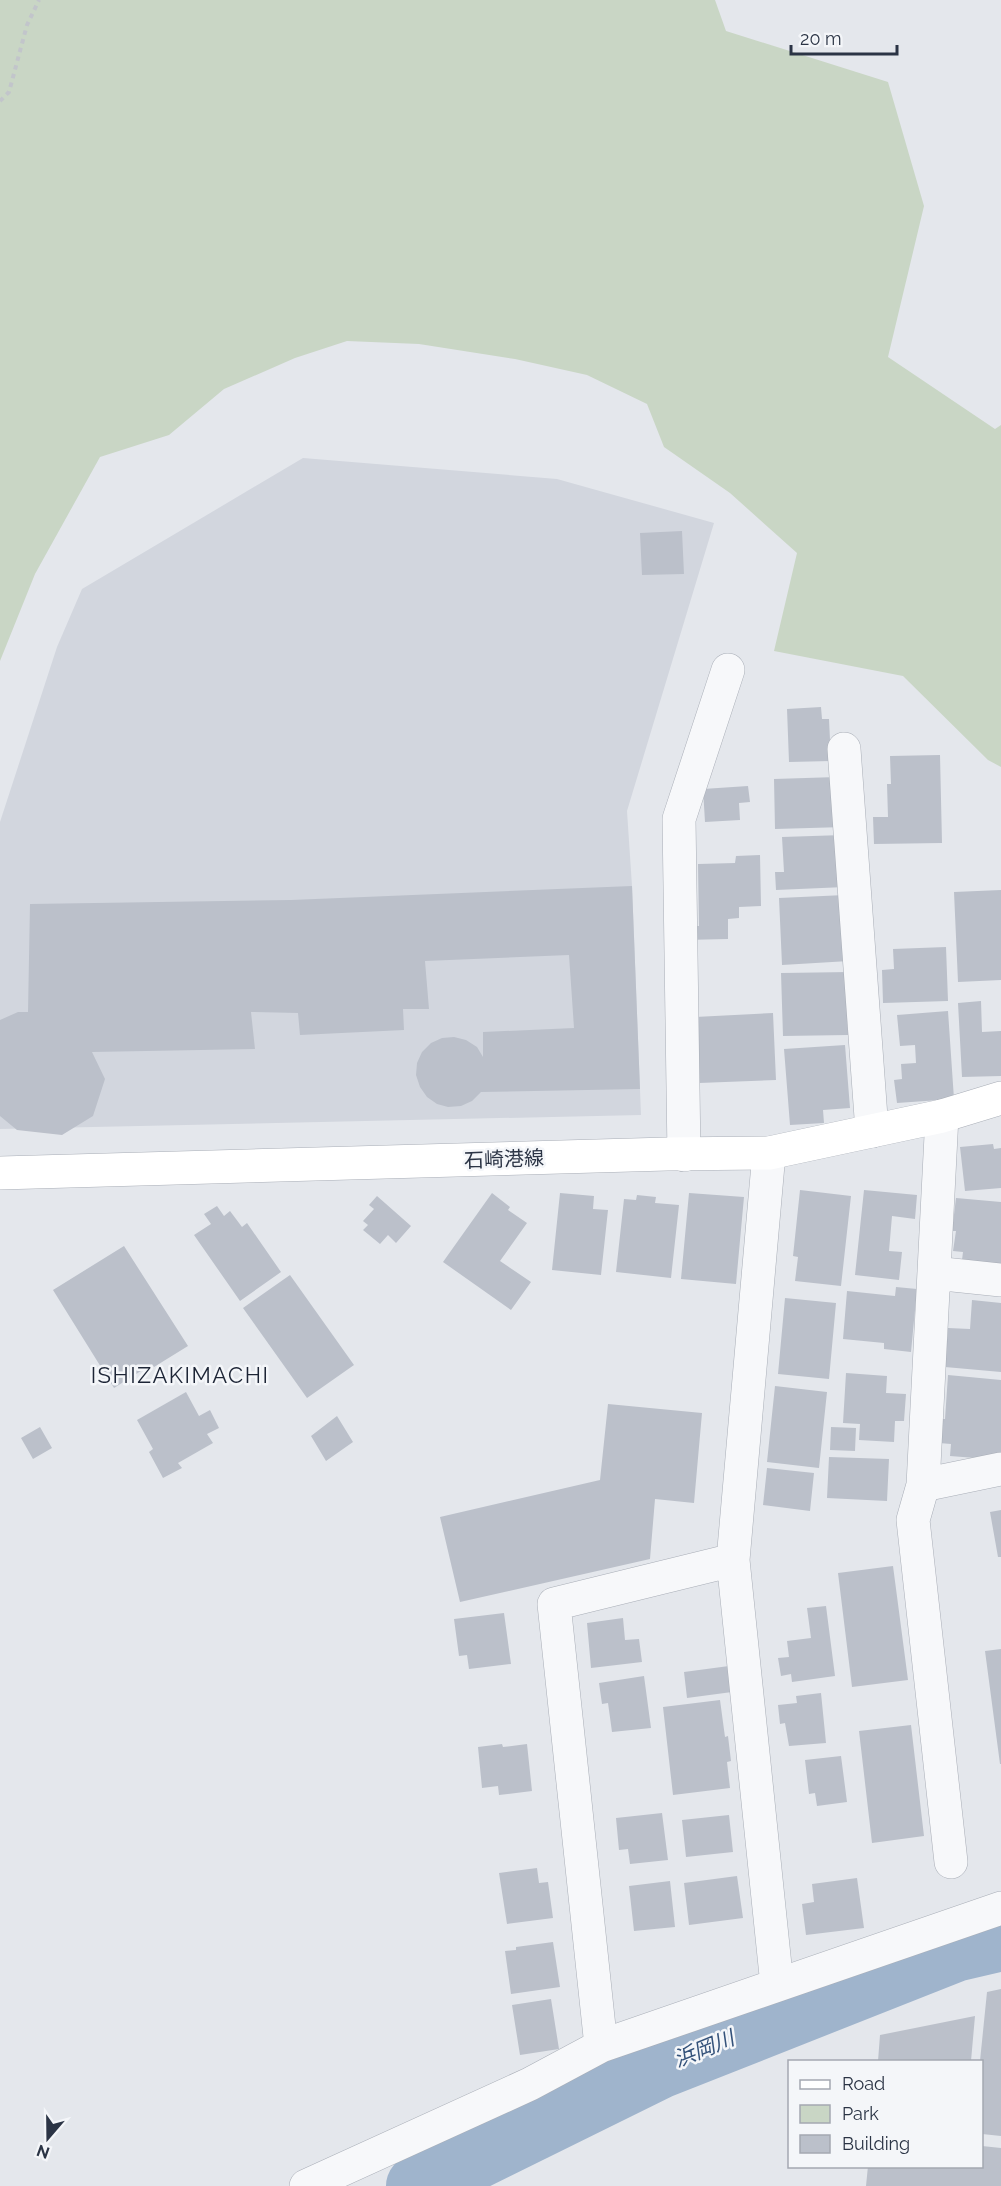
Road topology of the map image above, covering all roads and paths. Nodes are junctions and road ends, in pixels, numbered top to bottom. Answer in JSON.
{"nodes":[{"id":1,"x":39,"y":0,"type":"edge"},
{"id":2,"x":0,"y":101,"type":"edge"},
{"id":3,"x":728,"y":670,"type":"dead end"},
{"id":4,"x":844,"y":749,"type":"dead end"},
{"id":5,"x":1001,"y":1098,"type":"edge"},
{"id":6,"x":942,"y":1116,"type":"junction"},
{"id":7,"x":872,"y":1131,"type":"junction"},
{"id":8,"x":769,"y":1153,"type":"junction"},
{"id":9,"x":684,"y":1155,"type":"junction"},
{"id":10,"x":0,"y":1173,"type":"edge"},
{"id":11,"x":934,"y":1273,"type":"junction"},
{"id":12,"x":1001,"y":1280,"type":"edge"},
{"id":13,"x":1001,"y":1469,"type":"edge"},
{"id":14,"x":923,"y":1485,"type":"junction"},
{"id":15,"x":733,"y":1560,"type":"junction"},
{"id":16,"x":951,"y":1862,"type":"dead end"},
{"id":17,"x":1001,"y":1908,"type":"edge"},
{"id":18,"x":777,"y":1984,"type":"junction"},
{"id":19,"x":601,"y":2046,"type":"junction"},
{"id":20,"x":306,"y":2186,"type":"edge"}],
"edges":[{"from":1,"to":2,"type":"path"},
{"from":3,"to":9,"type":"street"},
{"from":4,"to":7,"type":"street"},
{"from":5,"to":6,"type":"main road","name":"石崎港線"},
{"from":6,"to":7,"type":"main road","name":"石崎港線"},
{"from":6,"to":11,"type":"street"},
{"from":7,"to":8,"type":"main road","name":"石崎港線"},
{"from":8,"to":9,"type":"main road","name":"石崎港線"},
{"from":8,"to":15,"type":"street"},
{"from":9,"to":10,"type":"main road","name":"石崎港線"},
{"from":11,"to":12,"type":"street"},
{"from":11,"to":14,"type":"street"},
{"from":13,"to":14,"type":"street"},
{"from":14,"to":16,"type":"street"},
{"from":15,"to":18,"type":"street"},
{"from":15,"to":19,"type":"street"},
{"from":17,"to":18,"type":"street"},
{"from":18,"to":19,"type":"street"},
{"from":19,"to":20,"type":"street"}]}
